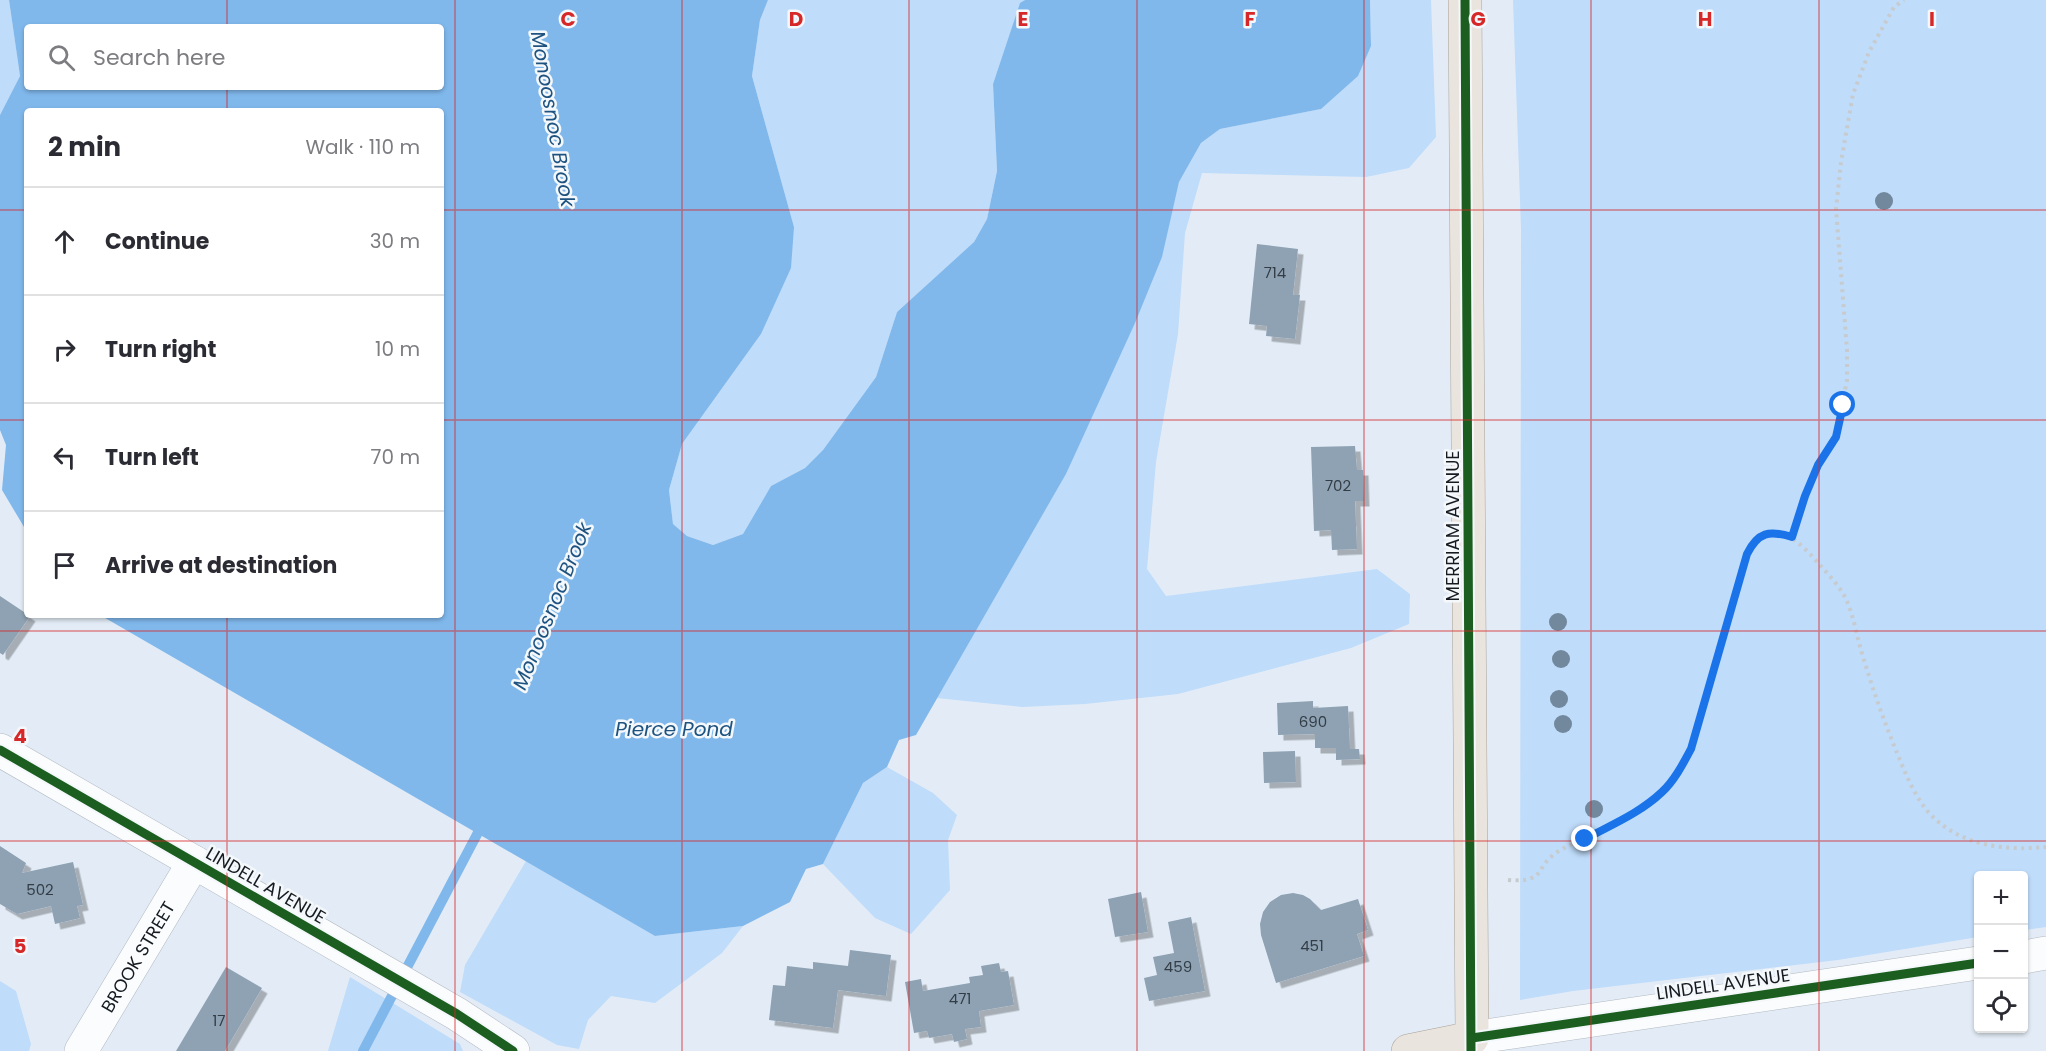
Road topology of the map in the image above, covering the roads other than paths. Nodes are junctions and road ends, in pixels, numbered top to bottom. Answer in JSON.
{"nodes":[{"id":1,"x":1464,"y":0,"type":"edge"},
{"id":2,"x":0,"y":750,"type":"edge"},
{"id":3,"x":194,"y":862,"type":"junction"},
{"id":4,"x":2046,"y":953,"type":"edge"},
{"id":5,"x":2028,"y":956,"type":"edge"},
{"id":6,"x":1974,"y":964,"type":"edge"},
{"id":7,"x":1472,"y":1044,"type":"edge"},
{"id":8,"x":81,"y":1051,"type":"edge"},
{"id":9,"x":513,"y":1051,"type":"edge"},
{"id":10,"x":1408,"y":1051,"type":"edge"}],
"edges":[{"from":1,"to":7,"type":"main road","name":"MERRIAM AVENUE"},
{"from":2,"to":3,"type":"street","name":"LINDELL AVENUE"},
{"from":3,"to":8,"type":"street","name":"BROOK STREET"},
{"from":3,"to":9,"type":"street","name":"LINDELL AVENUE"},
{"from":4,"to":5,"type":"street"},
{"from":6,"to":7,"type":"street","name":"LINDELL AVENUE"},
{"from":7,"to":10,"type":"main road","name":"LINDELL AVENUE"}]}
